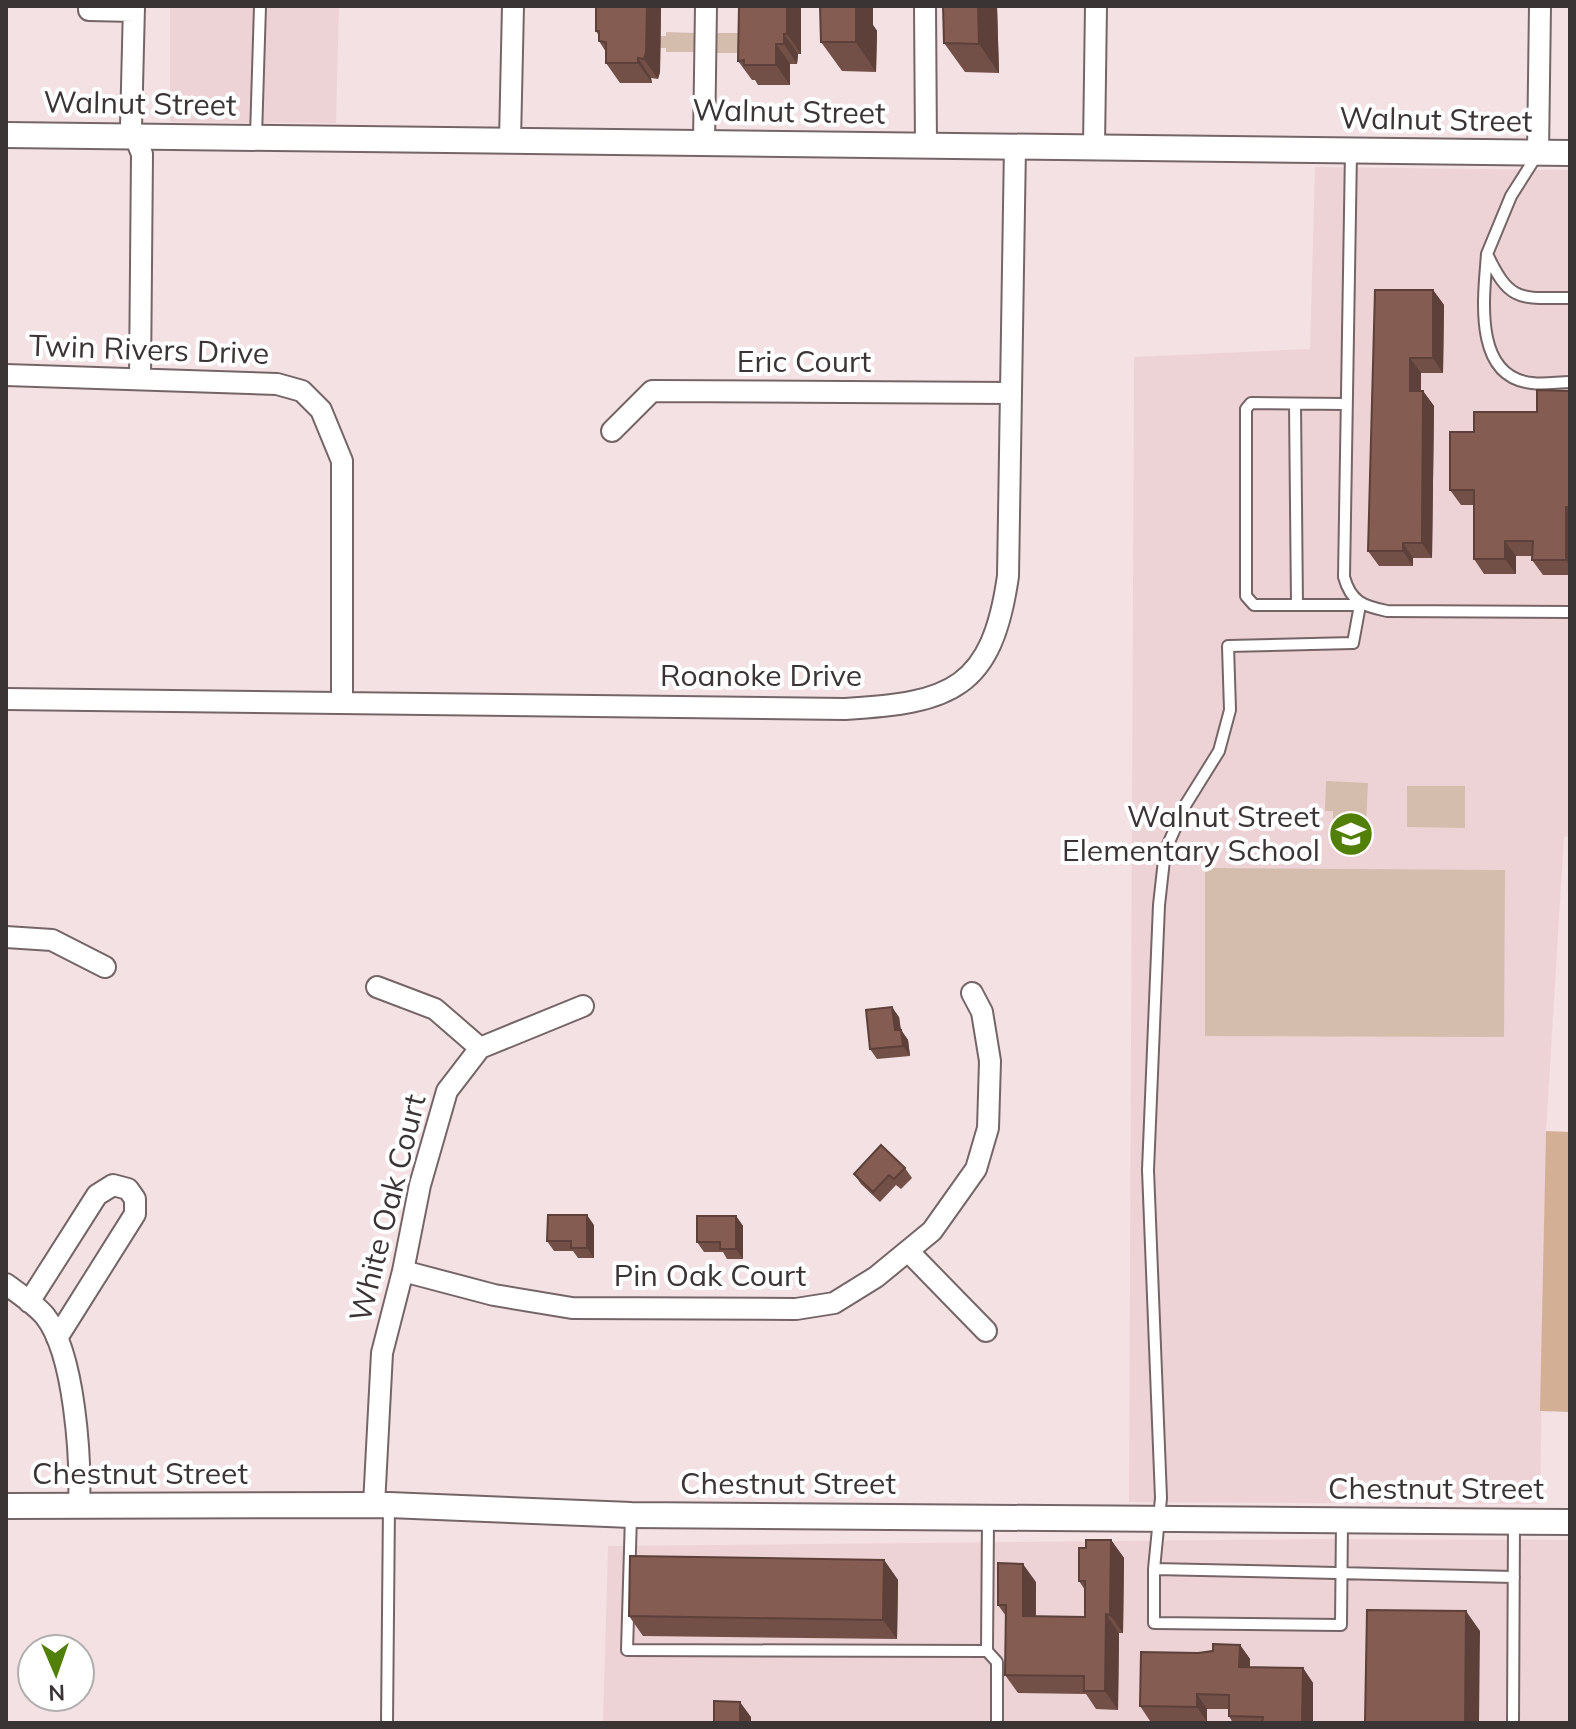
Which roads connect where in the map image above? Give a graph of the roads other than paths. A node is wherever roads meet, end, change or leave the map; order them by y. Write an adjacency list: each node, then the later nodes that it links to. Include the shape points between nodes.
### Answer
1 (89, 6): 8 (street)
2 (260, 6): 11 (lane)
3 (513, 6): 12 (street)
4 (706, 6): 13 (street)
5 (925, 6): 16 (street)
6 (1096, 6): 15 (street)
7 (1540, 6): 18 (street)
8 (134, 9): 10 (street)
9 (6, 135): 10 (street, Walnut Street)
10 (135, 136): 11 (street, Walnut Street); 23 (street, via 142,154)
11 (256, 137): 12 (street, Walnut Street)
12 (510, 140): 13 (street, Walnut Street)
13 (704, 142): 16 (street, Walnut Street)
14 (1015, 146): 15 (street, Walnut Street); 16 (street, Walnut Street); 25 (street, Roanoke Drive)
15 (1094, 146): 17 (street, Walnut Street)
16 (926, 147)
17 (1351, 151): 18 (street, Walnut Street); 27 (lane)
18 (1538, 153): 19 (street, Walnut Street); 20 (lane, via 1511,196)
19 (1570, 153)
20 (1487, 254): 21 (lane, via 1502,285 1525,298); 24 (lane, via 1482,317 1499,364 1530,383)
21 (1570, 298)
22 (6, 375): 23 (street, Twin Rivers Drive)
23 (140, 379): 33 (street, Twin Rivers Drive, via 277,384 302,391 321,410 342,461 345,496)
24 (1570, 382)
25 (1011, 393): 28 (street, Eric Court, via 652,391); 33 (street, Roanoke Drive, via 1008,576 1002,619 977,666 952,688 907,705 845,709)
26 (1295, 404): 27 (lane); 29 (lane); 29 (lane, via 1251,403 1246,409 1246,596 1254,605)
27 (1346, 404): 30 (lane, via 1344,577 1348,593)
28 (612, 431)
29 (1297, 605): 30 (lane)
30 (1360, 605): 31 (lane, via 1387,611); 51 (lane, via 1353,643 1228,646 1230,710 1219,751 1165,851 1148,1170)
31 (1570, 612)
32 (6, 699): 33 (street, Roanoke Drive)
33 (342, 702)
34 (6, 937): 35 (street, via 52,940)
35 (105, 967)
36 (377, 987): 39 (street, via 435,1009)
37 (972, 993): 40 (street, Pin Oak Court, via 982,1012 990,1061 988,1128 976,1169 932,1231)
38 (583, 1006): 39 (street)
39 (480, 1048): 41 (street, White Oak Court, via 447,1091)
40 (908, 1251): 41 (street, Pin Oak Court, via 834,1303 796,1309 572,1308); 44 (street)
41 (403, 1271): 46 (street, White Oak Court, via 382,1353)
42 (6, 1284): 43 (street)
43 (29, 1302): 45 (street); 45 (street, via 97,1195 113,1185 128,1189 135,1199 135,1214)
44 (986, 1331)
45 (57, 1338): 48 (street, via 69,1384)
46 (382, 1505): 48 (street, Chestnut Street); 49 (street, Chestnut Street); 59 (lane)
47 (6, 1506): 48 (street, Chestnut Street)
48 (79, 1506)
49 (631, 1515): 50 (street, Chestnut Street); 58 (lane, via 627,1650)
50 (988, 1517): 51 (street, Chestnut Street); 58 (lane)
51 (1158, 1519): 52 (street, Chestnut Street); 55 (lane)
52 (1342, 1521): 53 (street, Chestnut Street); 56 (lane)
53 (1514, 1521): 54 (street, Chestnut Street); 57 (lane)
54 (1570, 1522)
55 (1154, 1569): 56 (lane); 56 (lane, via 1154,1623 1341,1625)
56 (1341, 1573): 57 (lane)
57 (1514, 1577): 61 (lane)
58 (987, 1651): 60 (lane, via 997,1662)
59 (387, 1723)
60 (997, 1723)
61 (1513, 1723)

